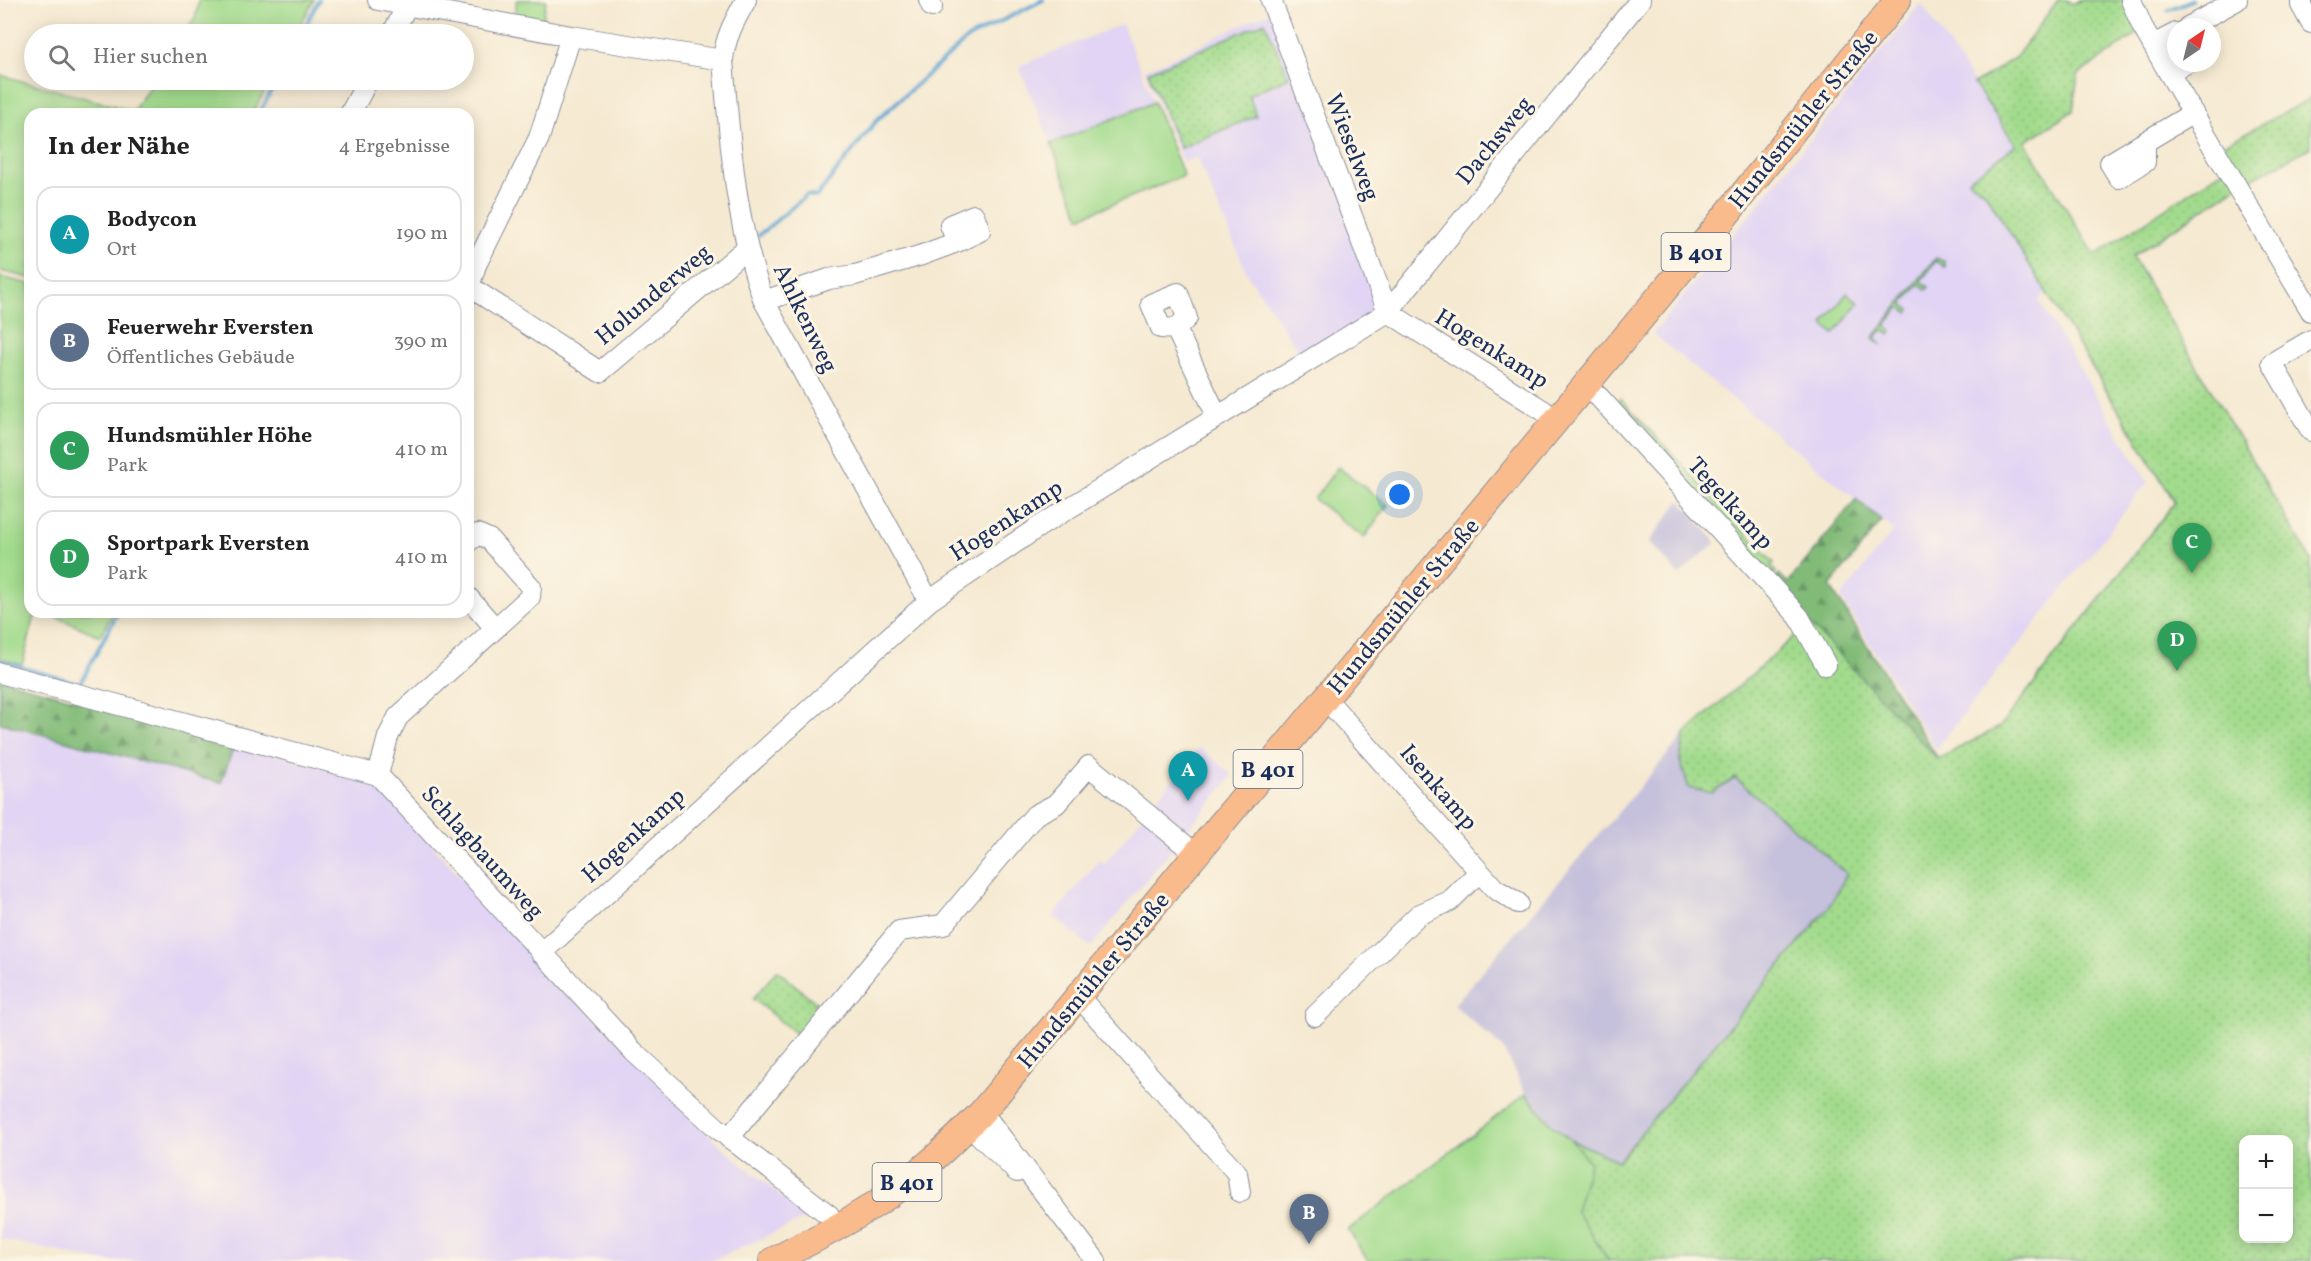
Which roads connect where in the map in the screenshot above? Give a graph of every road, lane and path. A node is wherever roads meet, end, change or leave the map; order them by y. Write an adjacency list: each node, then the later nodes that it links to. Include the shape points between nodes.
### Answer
1 (378, 0): 9 (street)
2 (746, 0): 16 (street, Ahlkenweg, via 724,45)
3 (1270, 0): 28 (street, Wieselweg)
4 (1898, 0): 31 (main road, Hundsmühler Straße / B 401)
5 (2131, 0): 15 (street)
6 (2237, 0): 10 (street)
7 (2301, 0): 11 (street)
8 (1633, 3): 28 (street, Dachsweg)
9 (407, 6): 12 (street); 13 (street)
10 (2204, 18)
11 (2311, 23)
12 (397, 24)
13 (571, 36): 16 (street); 24 (street, via 539,138)
14 (2167, 38): 15 (street)
15 (2154, 45): 17 (street)
16 (723, 60): 23 (street, Ahlkenweg, via 737,201)
17 (2169, 73): 20 (street)
18 (363, 90): 19 (street)
19 (353, 108)
20 (2193, 113): 21 (street); 27 (street)
21 (2145, 142)
22 (957, 242): 26 (street)
23 (747, 248): 25 (street, Holunderweg, via 600,372); 26 (street, Ahlkenweg)
24 (474, 272)
25 (474, 292)
26 (764, 302): 36 (street, Ahlkenweg)
27 (2311, 311)
28 (1388, 312): 32 (street, Hogenkamp); 33 (street, Hogenkamp)
29 (1176, 329): 32 (street)
30 (2311, 340): 34 (street, via 2272,363)
31 (1585, 386): 33 (main road, Hundsmühler Straße / B 401); 39 (street, Tegelkamp, via 1799,617)
32 (1218, 416): 36 (street, Hogenkamp, via 1040,526)
33 (1555, 421): 41 (main road, Hundsmühler Straße / B 401)
34 (2311, 431)
35 (474, 537): 38 (street, via 478,534 489,539 531,587 531,597)
36 (929, 601): 46 (street, Hogenkamp)
37 (474, 604): 38 (street)
38 (495, 628): 42 (street, via 398,717 388,736)
39 (1826, 665)
40 (0, 673): 42 (street)
41 (1326, 699): 43 (main road, Hundsmühler Straße / B 401); 44 (street, Isenkamp)
42 (378, 775): 46 (street, Schlagbaumweg)
43 (1197, 855): 47 (main road, Hundsmühler Straße / B 401); 50 (street, via 1089,766 1056,804 1035,815 943,925 899,931)
44 (1479, 872): 45 (street, Isenkamp, via 1495,890); 48 (street, via 1450,901 1418,915)
45 (1518, 903)
46 (541, 954): 50 (street, Schlagbaumweg, via 634,1052)
47 (1079, 997): 49 (main road, Hundsmühler Straße / B 401); 51 (street, via 1237,1173)
48 (1315, 1016)
49 (976, 1119): 52 (main road, B 401, via 921,1171); 54 (street, via 1058,1211)
50 (729, 1138): 52 (street, Schlagbaumweg, via 829,1215)
51 (1240, 1192)
52 (837, 1227): 53 (main road, B 401)
53 (772, 1261)
54 (1096, 1261)

